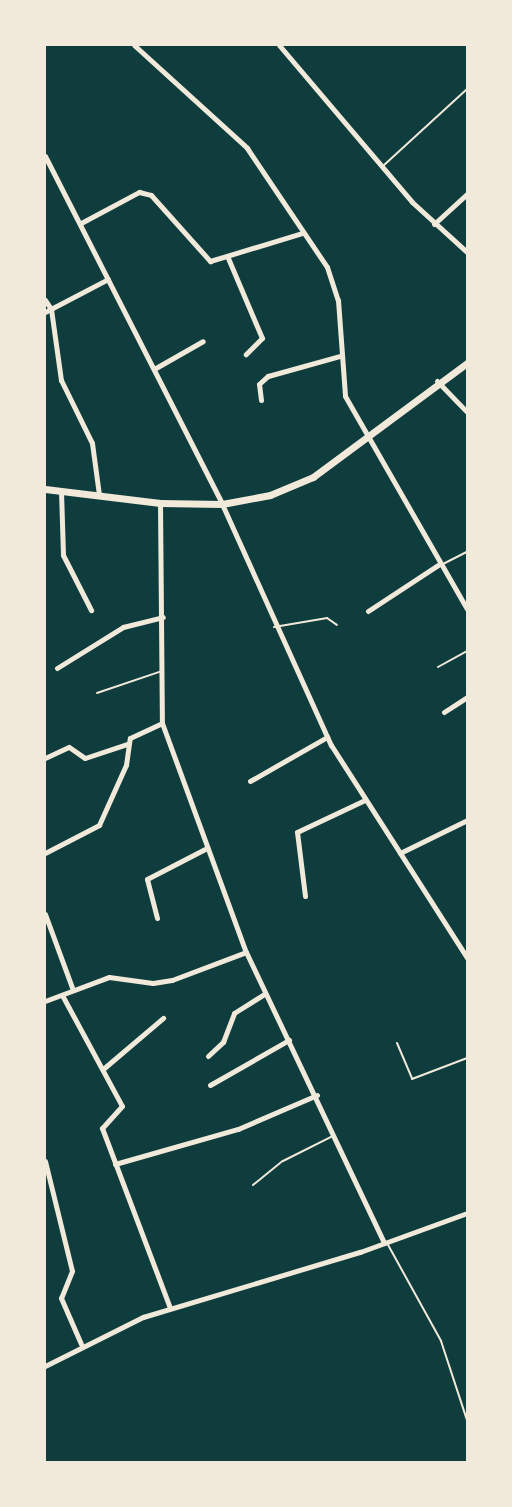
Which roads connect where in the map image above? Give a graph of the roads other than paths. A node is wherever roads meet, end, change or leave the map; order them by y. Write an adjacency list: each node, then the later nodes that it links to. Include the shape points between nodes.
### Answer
1 (134, 45): 9 (street, via 248,148)
2 (279, 45): 5 (street)
3 (467, 89): 5 (lane)
4 (45, 156): 7 (street)
5 (382, 168): 8 (street)
6 (467, 194): 8 (street)
7 (81, 223): 11 (street, via 133,194 146,192 205,259); 12 (street)
8 (434, 224): 10 (street)
9 (302, 233): 11 (street, via 264,241); 18 (street, via 333,280)
10 (467, 252)
11 (228, 258): 17 (street, via 262,338)
12 (108, 279): 14 (street); 20 (street)
13 (45, 300): 14 (street)
14 (51, 309): 15 (street); 27 (street, via 61,380 92,443)
15 (45, 312)
16 (203, 341): 20 (street)
17 (246, 354)
18 (340, 356): 22 (street, via 268,376 259,384); 24 (street, via 345,396)
19 (467, 363): 21 (main road)
20 (154, 369): 29 (street)
21 (437, 381): 23 (street); 24 (main road)
22 (261, 400)
23 (467, 412)
24 (366, 441): 29 (main road, via 313,477 270,495); 31 (street)
25 (45, 489): 26 (main road)
26 (61, 491): 27 (main road); 33 (street, via 63,555)
27 (99, 495): 28 (main road)
28 (160, 503): 29 (main road); 35 (street)
29 (222, 504): 37 (street)
30 (467, 552): 31 (lane)
31 (438, 566): 32 (street); 34 (street)
32 (467, 609)
33 (91, 610)
34 (368, 611)
35 (162, 617): 40 (street, via 123,627); 41 (street)
36 (337, 625): 37 (lane, via 327,618)
37 (274, 627): 46 (street)
38 (467, 651): 39 (lane)
39 (438, 667)
40 (57, 668)
41 (162, 670): 42 (lane); 45 (street)
42 (97, 693)
43 (467, 697): 44 (street)
44 (444, 712)
45 (162, 723): 47 (street, via 135,735); 52 (street)
46 (327, 737): 49 (street); 50 (street)
47 (128, 744): 48 (street, via 85,758 69,747); 53 (street, via 126,765 99,825)
48 (45, 758)
49 (250, 781)
50 (365, 800): 54 (street); 55 (street, via 297,831)
51 (467, 820): 54 (street)
52 (207, 848): 57 (street, via 147,879); 58 (street)
53 (45, 853)
54 (400, 853): 59 (street)
55 (305, 896)
56 (45, 914): 60 (street)
57 (157, 918)
58 (246, 952): 60 (street, via 172,980 146,983 109,977); 61 (street)
59 (467, 958)
60 (74, 990): 62 (street)
61 (265, 994): 65 (street); 67 (street, via 234,1013 223,1042)
62 (62, 995): 63 (street); 69 (street)
63 (45, 1001)
64 (163, 1017): 69 (street)
65 (289, 1040): 70 (street); 71 (street)
66 (397, 1043): 68 (lane, via 412,1079)
67 (208, 1056)
68 (467, 1058)
69 (103, 1069): 74 (street, via 123,1108 102,1128)
70 (210, 1085)
71 (317, 1095): 72 (street); 74 (street, via 238,1129)
72 (335, 1135): 75 (lane, via 283,1161); 77 (street)
73 (45, 1161): 79 (street, via 72,1271 61,1298)
74 (116, 1164): 78 (street)
75 (253, 1185)
76 (467, 1213): 77 (street)
77 (386, 1243): 78 (street); 81 (lane, via 441,1341)
78 (170, 1308): 79 (street)
79 (81, 1344): 80 (street)
80 (45, 1366)
81 (467, 1420)

